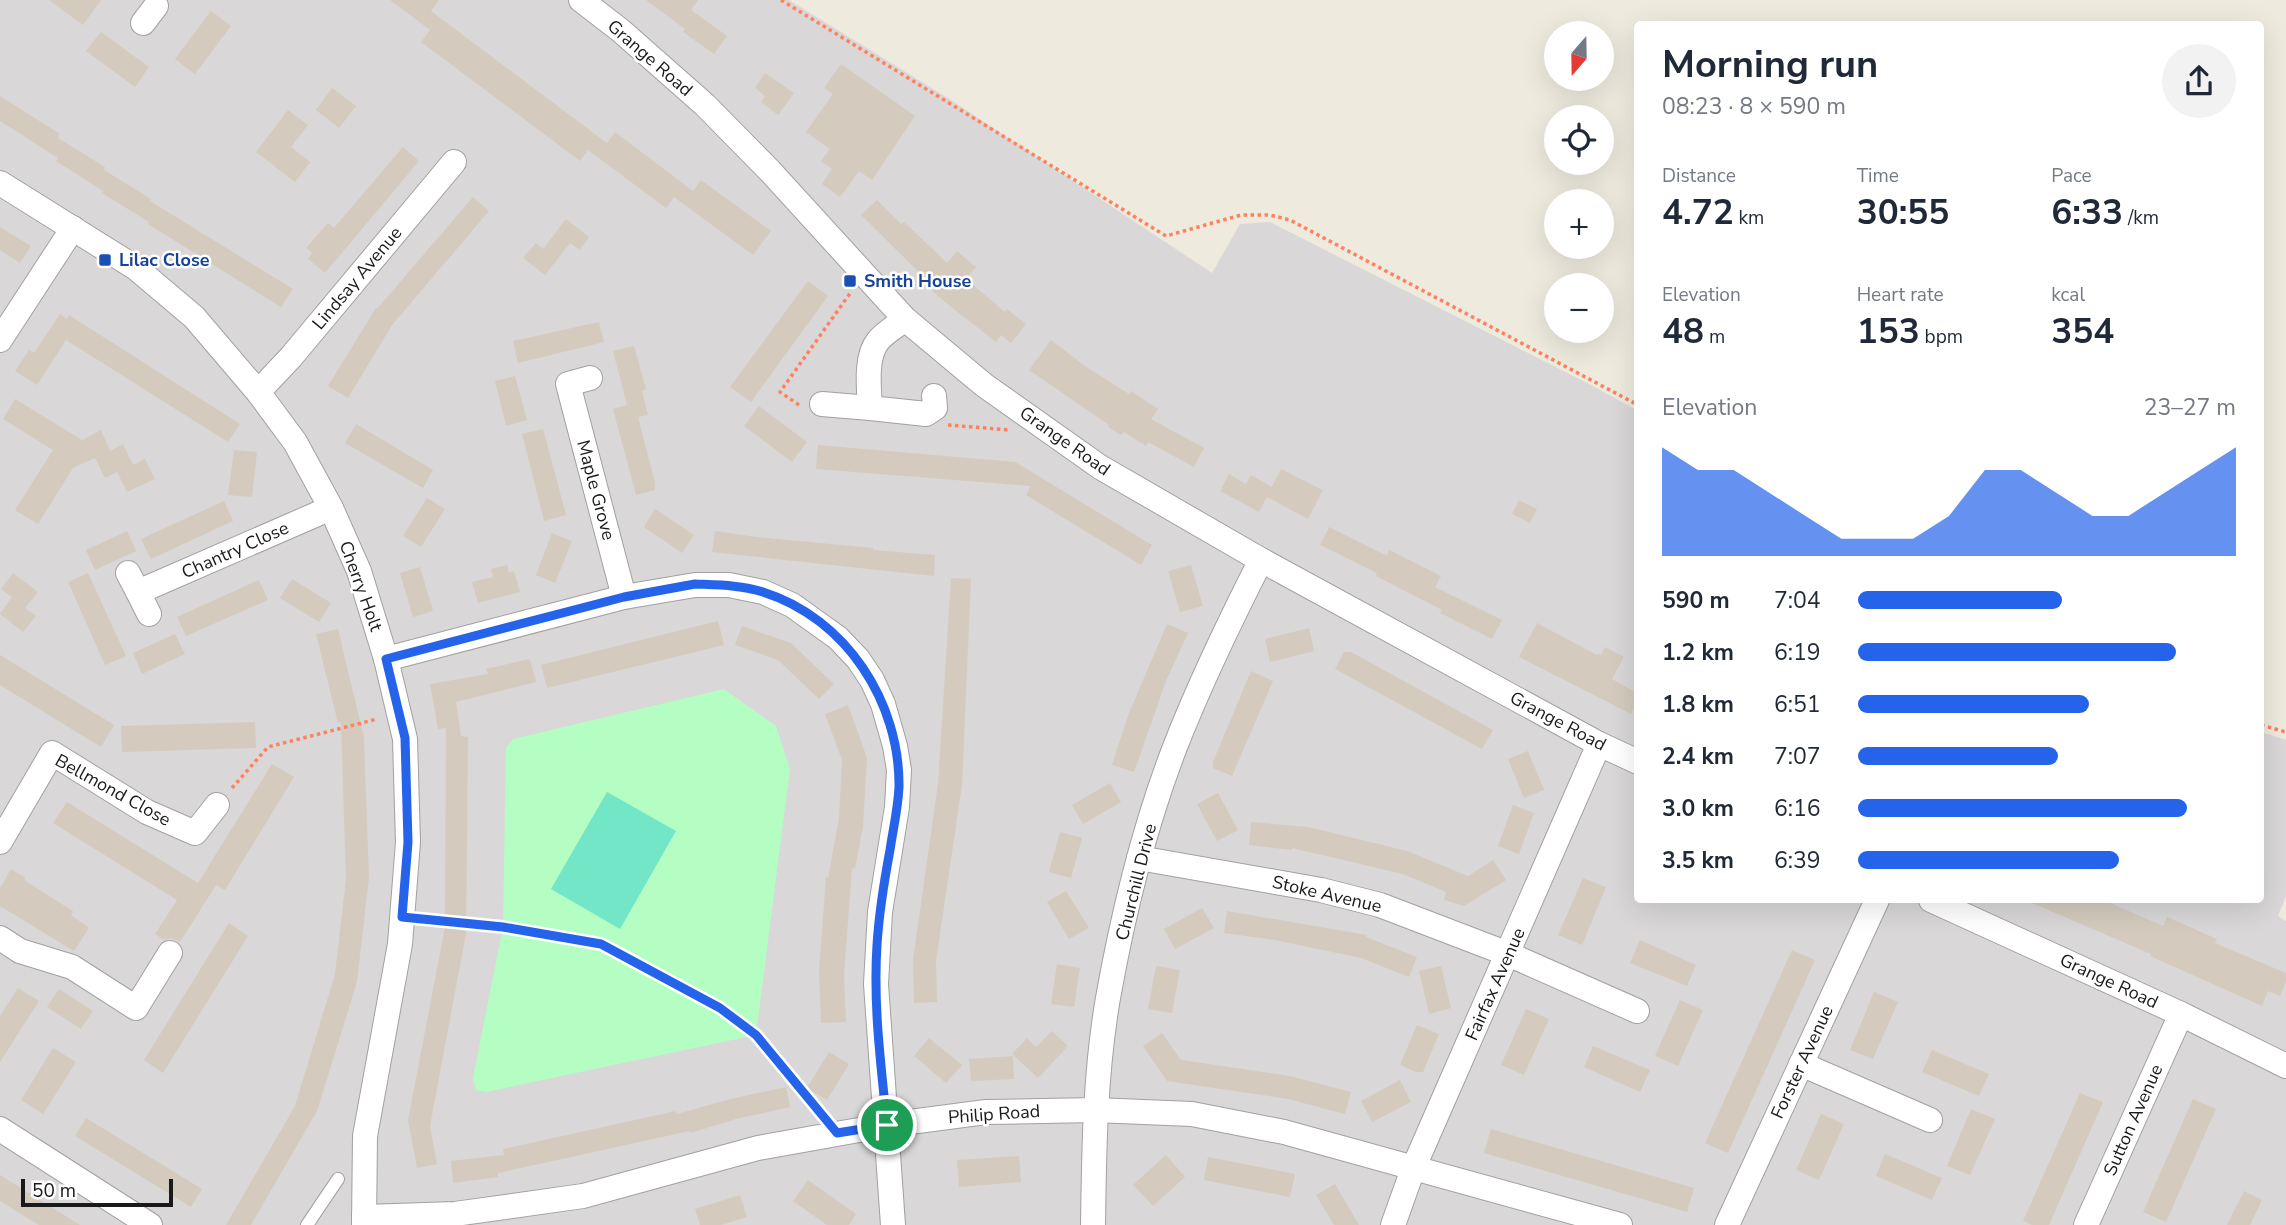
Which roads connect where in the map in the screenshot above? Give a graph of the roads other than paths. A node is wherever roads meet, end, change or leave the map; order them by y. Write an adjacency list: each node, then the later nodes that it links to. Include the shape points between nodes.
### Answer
1 (581, 0): 5 (street, Grange Road, via 705,105)
2 (454, 162): 8 (street, Lindsay Avenue)
3 (0, 183): 4 (street, Cherry Holt)
4 (73, 229): 6 (street); 8 (street, Cherry Holt, via 136,268 194,317)
5 (905, 319): 11 (street, via 875,346); 13 (street, Grange Road, via 984,385 1100,467)
6 (0, 340)
7 (569, 383): 15 (street, Maple Grove)
8 (258, 392): 12 (street, Cherry Holt, via 295,442)
9 (934, 396): 11 (street, via 934,408 926,414)
10 (822, 404): 11 (street)
11 (870, 408)
12 (331, 508): 14 (street, Chantry Close); 16 (street, Cherry Holt, via 359,572)
13 (1261, 560): 17 (street, Grange Road); 21 (street, Churchill Drive, via 1178,738)
14 (139, 593)
15 (624, 597): 16 (street); 33 (street, via 695,584 763,592 792,605 838,638 872,680 890,725 899,770 877,946)
16 (386, 659): 37 (street, Cherry Holt, via 405,738 408,842 400,944 365,1136)
17 (1599, 744): 18 (street, Grange Road); 26 (street, Fairfax Avenue)
18 (1634, 760)
19 (217, 805): 20 (street, Bellmond Close, via 195,833 147,812 52,753)
20 (0, 842)
21 (1139, 858): 26 (street, Stoke Avenue, via 1380,905); 31 (street, Churchill Drive, via 1108,999)
22 (1876, 903): 29 (street, Forster Avenue)
23 (1938, 903): 28 (street, Grange Road)
24 (0, 938): 25 (street, via 20,951 72,967 136,1008)
25 (170, 953)
26 (1508, 954): 27 (street, Stoke Avenue); 35 (street, Fairfax Avenue)
27 (1637, 1011)
28 (2181, 1014): 30 (street, Grange Road); 45 (street, Sutton Avenue)
29 (1801, 1064): 32 (street); 44 (street, Forster Avenue)
30 (2286, 1066)
31 (1095, 1110): 33 (street, Philip Road, via 986,1112); 35 (street, Philip Road, via 1192,1114 1284,1132); 41 (street, Churchill Drive)
32 (1919, 1122)
33 (887, 1125): 37 (street, Philip Road, via 758,1148 583,1196); 40 (street)
34 (0, 1129): 38 (street)
35 (1413, 1169): 42 (street, Fairfax Avenue); 43 (street, Philip Road)
36 (338, 1179): 39 (lane)
37 (364, 1221)
38 (150, 1225)
39 (307, 1225)
40 (893, 1225)
41 (1093, 1225)
42 (1393, 1225)
43 (1620, 1225)
44 (1727, 1225)
45 (2085, 1225)

